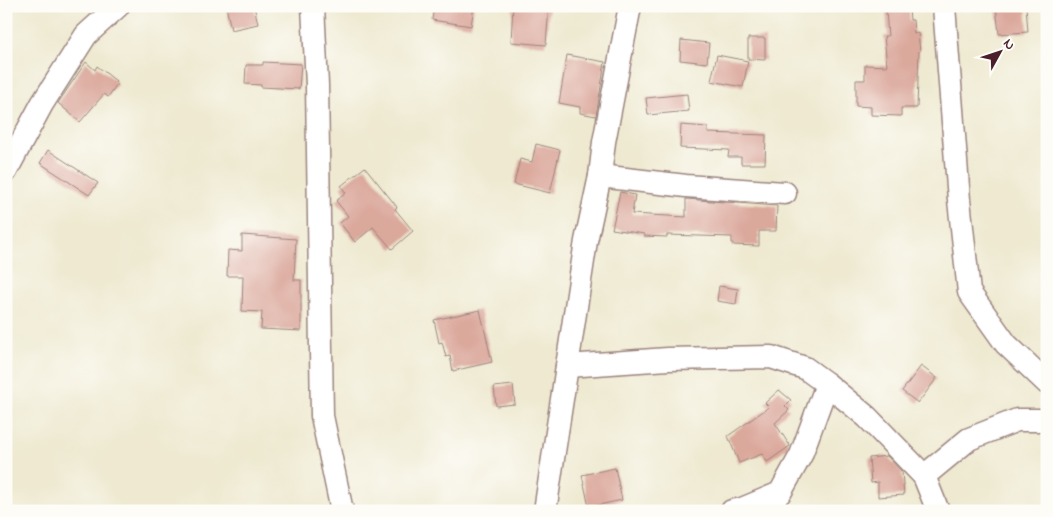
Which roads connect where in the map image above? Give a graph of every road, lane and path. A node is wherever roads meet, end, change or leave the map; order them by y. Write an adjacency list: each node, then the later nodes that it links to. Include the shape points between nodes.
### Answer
1 (118, 6): 5 (street, via 86,35 42,104)
2 (313, 6): 13 (street, via 322,416)
3 (630, 6): 6 (street)
4 (944, 6): 9 (street, via 969,292 1006,344)
5 (6, 171)
6 (600, 176): 7 (street, via 686,186); 8 (street, via 586,241)
7 (785, 192)
8 (567, 366): 10 (street, via 668,359 771,357 805,368); 14 (street)
9 (1047, 383)
10 (827, 384): 12 (street, via 867,417); 15 (street, via 800,454 780,493)
11 (1047, 420): 12 (street, via 1017,420 969,439)
12 (924, 476): 16 (street)
13 (342, 511)
14 (545, 511)
15 (732, 511)
16 (938, 511)

